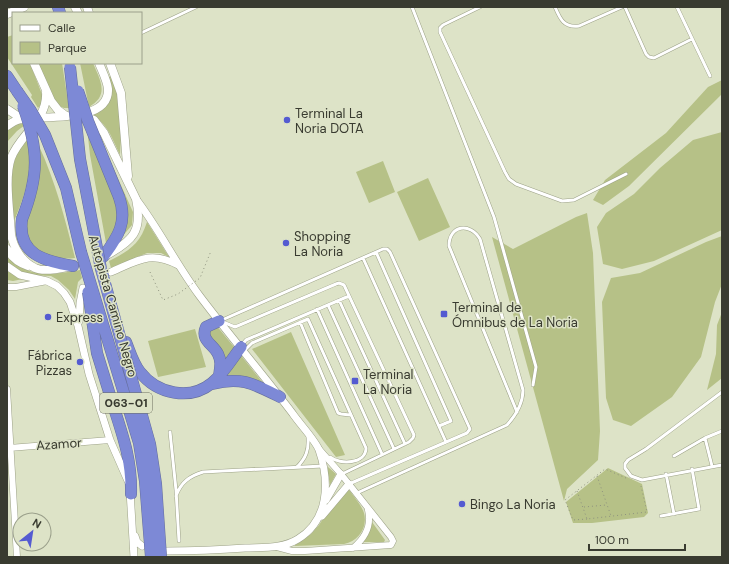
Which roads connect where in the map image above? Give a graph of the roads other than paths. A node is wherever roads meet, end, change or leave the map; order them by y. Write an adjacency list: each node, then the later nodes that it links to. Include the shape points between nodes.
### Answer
1 (24, 7): 8 (main road)
2 (196, 7): 9 (lane)
3 (412, 7): 53 (lane, via 496,226 536,367)
4 (480, 7): 26 (lane, via 443,25 440,32 509,179 529,189 567,201 574,200)
5 (555, 7): 6 (lane, via 561,20 575,27)
6 (623, 7): 10 (lane, via 646,54 650,57 654,58)
7 (677, 7): 10 (lane)
8 (12, 11)
9 (142, 33)
10 (692, 39): 16 (lane)
11 (34, 64): 18 (main road)
12 (99, 64): 20 (main road, via 108,87 107,95 95,110)
13 (110, 64): 27 (main road, via 121,93)
14 (70, 65): 32 (highway, bridge, via 88,122 121,204 121,229); 46 (highway, Autopista Camino Negro / 063-01, bridge, via 80,159 101,269)
15 (7, 76): 17 (highway, Autopista Camino Negro / 063-01)
16 (710, 76)
17 (17, 91): 30 (highway, Autopista Camino Negro / 063-01, bridge, via 41,129 54,156 66,188); 34 (highway, bridge, via 33,141 36,164 32,190 22,219 23,238 34,254 53,262)
18 (46, 92): 21 (main road, via 54,106); 22 (main road, via 46,103)
19 (7, 109): 23 (main road)
20 (79, 115): 21 (main road); 27 (main road, via 94,120 101,129)
21 (66, 116): 22 (main road)
22 (39, 118): 23 (main road); 37 (main road, via 13,154 8,179 12,241 19,254)
23 (22, 119): 24 (street); 25 (main road)
24 (7, 120)
25 (7, 126)
26 (626, 174)
27 (128, 183): 28 (main road)
28 (136, 199): 32 (main road, via 139,217 135,232 118,250); 35 (street)
29 (7, 249): 37 (main road, via 17,260)
30 (81, 252): 81 (highway, bridge, via 97,353 128,454 132,479); 97 (highway, Autopista Camino Negro / 063-01, bridge, via 139,443)
31 (376, 252): 33 (lane); 59 (lane, via 451,421); 65 (lane, via 383,249 390,252 470,429 467,433)
32 (103, 257)
33 (362, 258): 47 (lane); 59 (lane)
34 (75, 265): 37 (main road, via 52,269)
35 (178, 265): 38 (street, via 159,257 147,257); 47 (street)
36 (7, 266): 39 (street, via 20,275)
37 (35, 268)
38 (111, 272)
39 (47, 281): 40 (street); 49 (street, via 64,293 70,302)
40 (7, 287)
41 (83, 288): 49 (street)
42 (350, 296): 43 (lane); 47 (lane, via 344,285 339,283 235,327); 66 (lane, via 414,435)
43 (339, 300): 44 (lane); 66 (lane)
44 (328, 305): 45 (lane); 69 (lane)
45 (317, 309): 50 (lane, via 246,340); 70 (lane)
46 (114, 312): 52 (highway, bridge, via 137,367 148,381 162,390 179,393 192,393); 94 (highway, Autopista Camino Negro / 063-01, bridge, via 150,444)
47 (219, 321): 50 (street); 51 (highway, via 206,327 204,335 220,359)
48 (300, 322): 50 (lane); 58 (lane, via 338,412); 58 (lane, via 308,319)
49 (78, 326): 64 (street)
50 (243, 349): 51 (highway); 56 (street)
51 (219, 376): 52 (highway)
52 (211, 384): 56 (highway, via 242,381)
53 (533, 385)
54 (7, 389): 67 (street)
55 (722, 392): 78 (lane, via 625,464 627,472 642,480)
56 (280, 397): 62 (street)
57 (517, 412): 57 (lane, via 523,390 480,239 471,229 461,228 450,236 449,246); 80 (lane, via 506,425)
58 (350, 414): 68 (lane, via 366,448 365,454 358,460 346,462 332,459)
59 (439, 426): 65 (lane)
60 (722, 431): 63 (lane)
61 (170, 432): 82 (lane)
62 (308, 434): 68 (street); 75 (lane, via 308,452)
63 (705, 438): 71 (lane); 73 (lane)
64 (110, 440): 67 (street, Azamor); 81 (street)
65 (446, 442): 79 (lane)
66 (405, 444): 69 (lane)
67 (9, 447): 95 (street)
68 (319, 449): 72 (street); 77 (street)
69 (394, 449): 70 (lane)
70 (382, 454): 77 (lane)
71 (674, 456)
72 (323, 466): 75 (lane); 83 (street, via 326,487)
73 (712, 466): 74 (lane); 76 (lane)
74 (722, 466)
75 (296, 467): 82 (lane, via 203,472 187,479 178,489)
76 (692, 470): 78 (lane); 85 (lane, via 700,508)
77 (341, 474): 79 (street); 83 (street)
78 (666, 474): 85 (lane)
79 (349, 484): 80 (street); 87 (street)
80 (356, 493): 84 (street)
81 (131, 494): 88 (street)
82 (176, 496): 89 (lane)
83 (324, 504): 87 (street)
84 (368, 508): 92 (street, via 370,515 367,530); 92 (street, via 393,541 391,545)
85 (674, 514): 86 (lane)
86 (662, 516)
87 (318, 520): 91 (street, via 297,540)
88 (133, 528): 90 (street, via 137,542); 96 (street)
89 (179, 541)
90 (142, 546)
91 (276, 546): 92 (street, via 292,551); 93 (street)
92 (353, 548)
93 (203, 551): 94 (street); 98 (street)
94 (163, 554)
95 (17, 557)
96 (134, 557)
97 (151, 557)
98 (187, 557)

